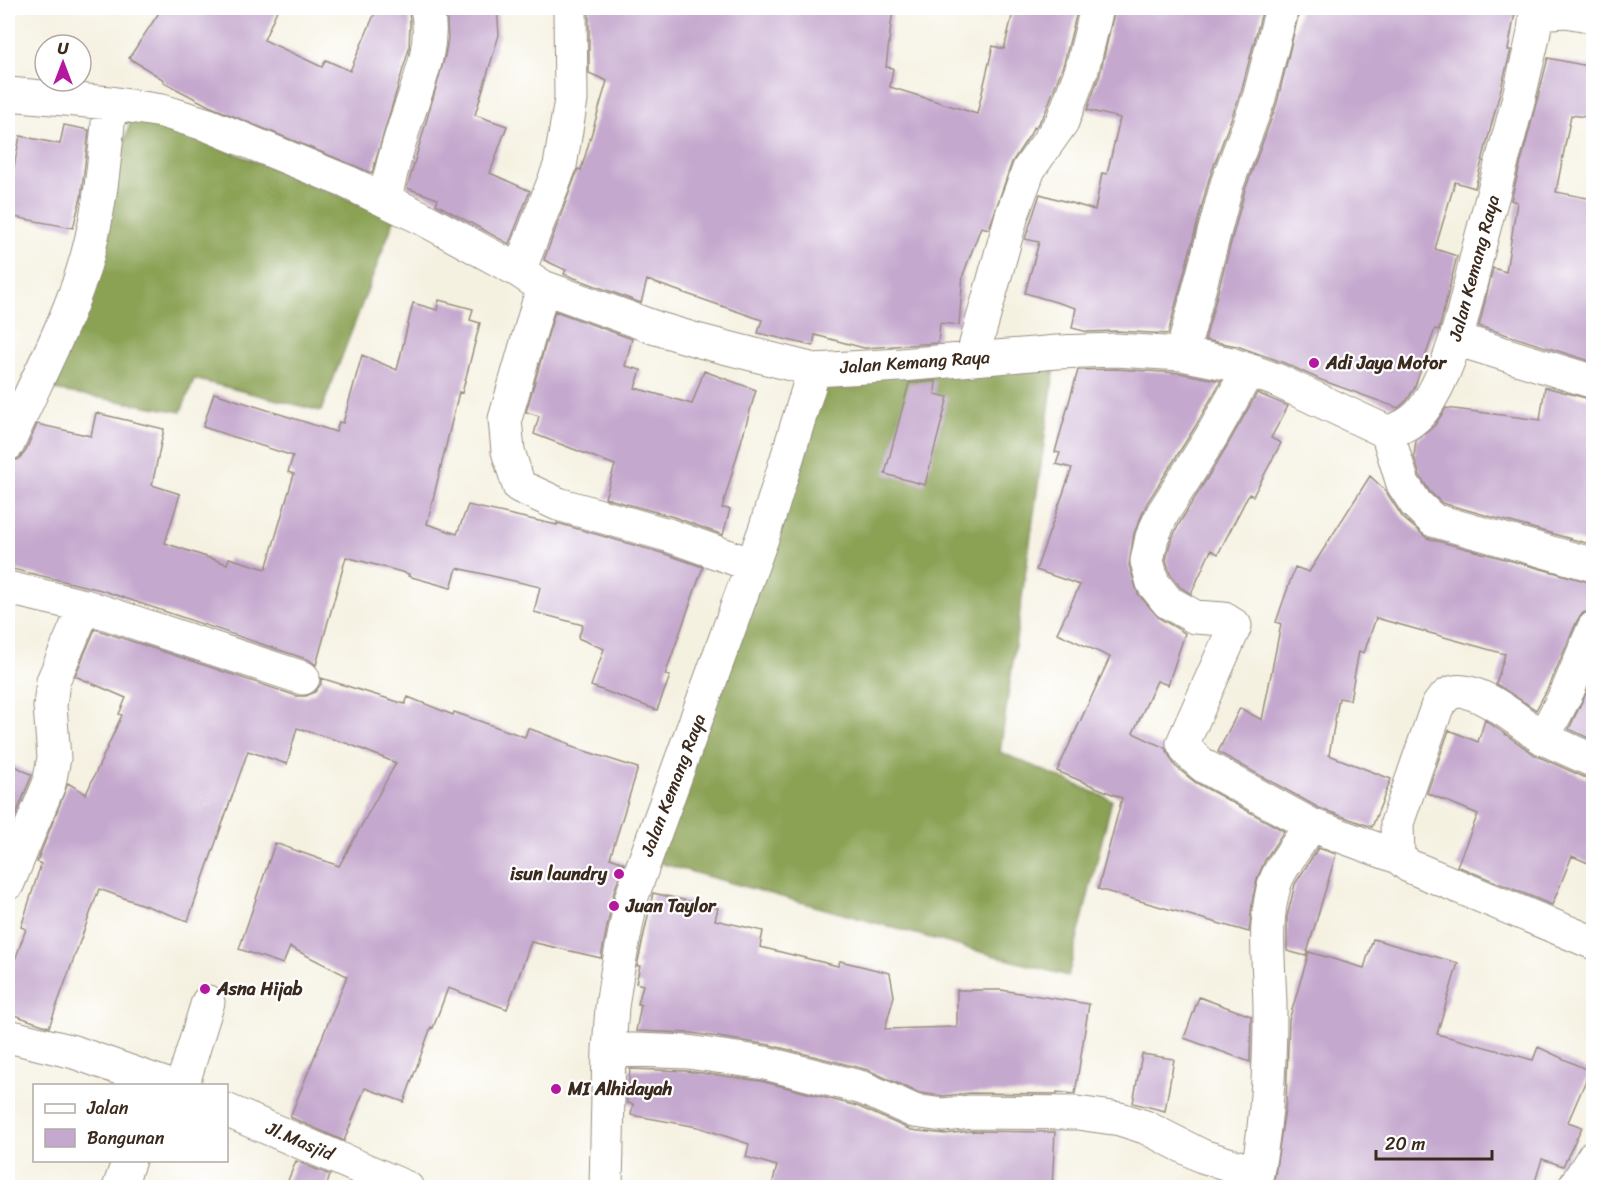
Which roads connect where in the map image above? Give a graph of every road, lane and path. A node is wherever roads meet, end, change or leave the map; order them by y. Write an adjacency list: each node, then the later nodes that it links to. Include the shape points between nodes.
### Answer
1 (427, 8): 9 (street, via 428,50)
2 (570, 8): 10 (street, via 568,126)
3 (1097, 8): 13 (street, via 1082,69 1062,122 1029,169 1012,215)
4 (1282, 8): 12 (street, via 1259,98 1227,184)
5 (1536, 10): 6 (street); 11 (street, Jalan Kemang Raya, via 1515,119)
6 (1593, 16)
7 (8, 94): 8 (street)
8 (110, 103): 9 (street, via 162,111 208,125); 18 (street, via 103,182 86,260)
9 (385, 200): 10 (street)
10 (531, 279): 14 (street, via 656,328); 19 (street, via 505,419 508,451 519,486 558,504 668,535)
11 (1456, 339): 16 (street); 17 (street, Jalan Kemang Raya, via 1428,403 1410,422)
12 (1182, 354): 13 (street, Jalan Kemang Raya, via 1116,350); 15 (street, Jalan Kemang Raya, via 1231,364)
13 (972, 358): 14 (street, Jalan Kemang Raya)
14 (814, 370): 19 (street, Jalan Kemang Raya)
15 (1248, 372): 17 (street, Jalan Kemang Raya, via 1276,380); 27 (street, via 1163,513 1147,561 1153,583 1168,602 1195,617 1224,619 1235,626 1183,743 1188,752 1204,766)
16 (1593, 382)
17 (1387, 432): 20 (street, via 1403,484 1433,520)
18 (8, 444)
19 (752, 565): 33 (street, Jalan Kemang Raya, via 632,896 617,973)
20 (1593, 565)
21 (8, 588): 22 (street)
22 (85, 606): 24 (street); 29 (street, via 53,681 50,706 54,758 50,784)
23 (1592, 637): 25 (street)
24 (303, 678)
25 (1543, 738): 26 (street); 28 (street, via 1474,694 1451,692 1437,707 1397,823)
26 (1593, 761)
27 (1311, 825): 28 (street); 38 (street, via 1276,880 1270,902 1270,1044 1263,1142)
28 (1398, 857): 30 (street, via 1408,866)
29 (8, 883)
30 (1593, 943)
31 (208, 1002): 34 (street)
32 (8, 1036): 34 (street, via 74,1052)
33 (609, 1048): 38 (street, via 688,1052 765,1063 863,1088 914,1111 943,1115 1077,1113 1120,1119 1145,1127); 41 (street, Jalan Kemang Raya)
34 (166, 1084)
35 (228, 1111): 40 (street, Jl.Masjid)
36 (1593, 1156): 42 (street)
37 (129, 1162): 39 (street)
38 (1255, 1180)
39 (119, 1188)
40 (407, 1188)
41 (606, 1188)
42 (1574, 1188)

